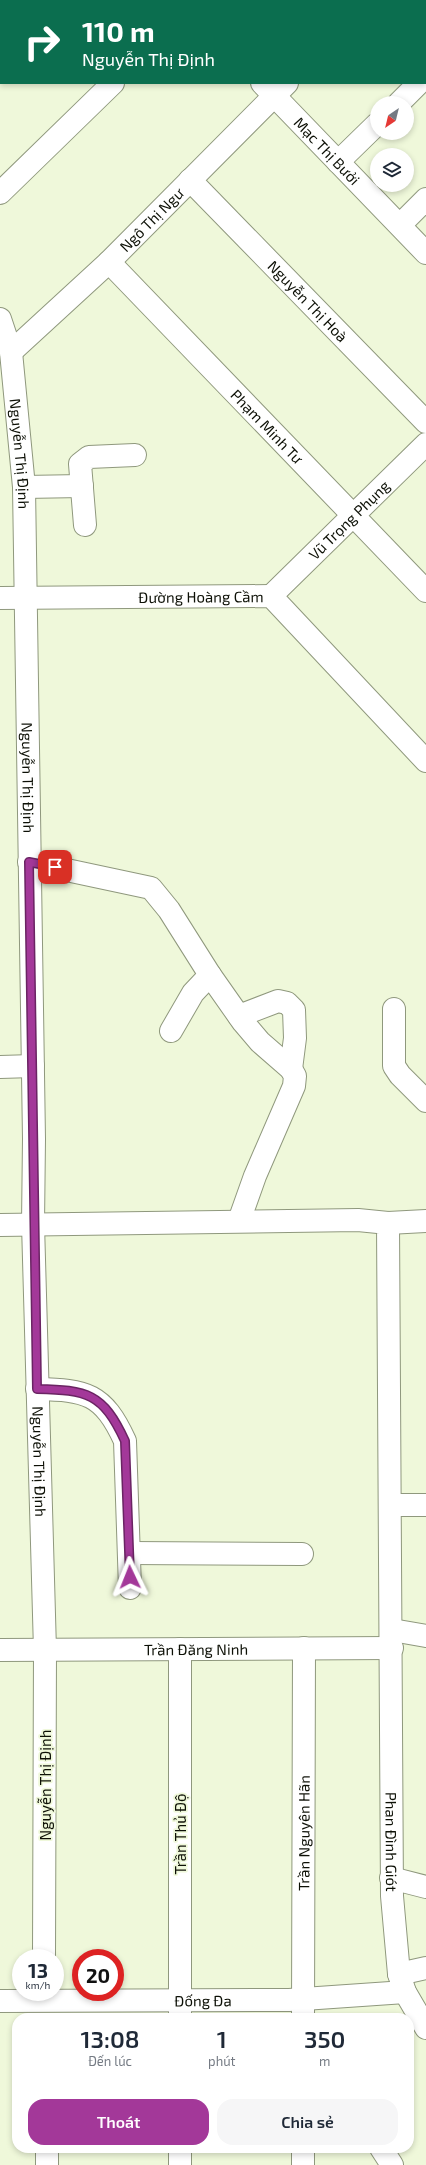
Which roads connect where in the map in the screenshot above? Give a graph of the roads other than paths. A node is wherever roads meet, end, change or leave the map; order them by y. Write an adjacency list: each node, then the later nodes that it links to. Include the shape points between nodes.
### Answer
1 (112, 84): 8 (street)
2 (418, 84): 4 (street)
3 (275, 87): 6 (street, Mạc Thị Bưởi); 7 (street, Ngô Thị Ngư)
4 (406, 96)
5 (370, 131): 6 (street)
6 (338, 162): 10 (street, Mạc Thị Bưởi)
7 (190, 180): 12 (street, Ngô Thị Ngư); 15 (street, Nguyễn Thị Hoà)
8 (0, 193)
9 (426, 199): 10 (street)
10 (400, 225): 11 (street, Mạc Thị Bưởi)
11 (426, 253)
12 (109, 262): 14 (street, Ngô Thị Ngư); 20 (street, Phạm Minh Tư)
13 (0, 319): 14 (street, Nguyễn Thị Định)
14 (11, 352): 19 (street, Nguyễn Thị Định)
15 (426, 422)
16 (426, 444): 20 (street, Vũ Trọng Phụng)
17 (135, 455): 18 (street, via 89,457 82,460)
18 (82, 486): 19 (street); 21 (street)
19 (24, 487): 24 (street, Nguyễn Thị Định)
20 (352, 515): 22 (street, Phạm Minh Tư); 23 (street, Vũ Trọng Phụng)
21 (85, 525)
22 (426, 592)
23 (271, 596): 24 (street, Đường Hoàng Cầm); 26 (street, Đường Hoàng Cầm)
24 (25, 597): 25 (street, Đường Hoàng Cầm); 27 (street, Nguyễn Thị Định)
25 (0, 598)
26 (426, 761)
27 (29, 862): 28 (street, via 151,888 170,910); 32 (street, Nguyễn Thị Định)
28 (210, 975): 30 (street); 31 (street, via 185,1004)
29 (394, 1009): 35 (street, via 394,1066)
30 (239, 1016): 34 (street, via 260,1042); 34 (street, via 278,1001 287,1003 294,1010 295,1038)
31 (171, 1031)
32 (33, 1066): 33 (street); 39 (street, Nguyễn Thị Định)
33 (0, 1067)
34 (291, 1069): 36 (street, via 295,1076 294,1086 255,1176)
35 (426, 1101)
36 (239, 1221): 38 (street, via 358,1220); 39 (street)
37 (426, 1221): 38 (street)
38 (388, 1223): 42 (street, Phan Đình Giót)
39 (34, 1224): 40 (street); 41 (street, Nguyễn Thị Định)
40 (0, 1225)
41 (37, 1389): 44 (street, via 86,1393 103,1406 117,1424 125,1441); 52 (street, Nguyễn Thị Định)
42 (390, 1505): 43 (street); 48 (street, Phan Đình Giót)
43 (426, 1505)
44 (129, 1553): 45 (street); 46 (street)
45 (302, 1554)
46 (130, 1588)
47 (426, 1636): 48 (street, Trần Đăng Ninh)
48 (392, 1639): 49 (street, Trần Đăng Ninh); 53 (street, Phan Đình Giót)
49 (304, 1648): 50 (street, Trần Đăng Ninh); 60 (street, Trần Nguyên Hãn)
50 (180, 1649): 52 (street, Trần Đăng Ninh); 61 (street, Trần Thủ Độ)
51 (0, 1650): 52 (street, Trần Đăng Ninh)
52 (45, 1650): 55 (street, Nguyễn Thị Định)
53 (391, 1878): 54 (street); 57 (street, Phan Đình Giót, via 394,1930)
54 (426, 1887)
55 (44, 1949)
56 (426, 1968): 57 (street, Đống Đa)
57 (402, 1983): 60 (street, Đống Đa); 62 (street, Phan Đình Giót)
58 (0, 2001): 59 (street, Đống Đa)
59 (45, 2003): 61 (street, Đống Đa)
60 (303, 2008): 61 (street, Đống Đa, via 289,2000)
61 (180, 2009)
62 (426, 2028)
63 (47, 2153): 67 (street)
64 (180, 2153): 68 (street)
65 (303, 2153): 69 (street)
66 (384, 2153): 70 (street)
67 (47, 2165)
68 (180, 2165)
69 (303, 2165)
70 (392, 2165)

